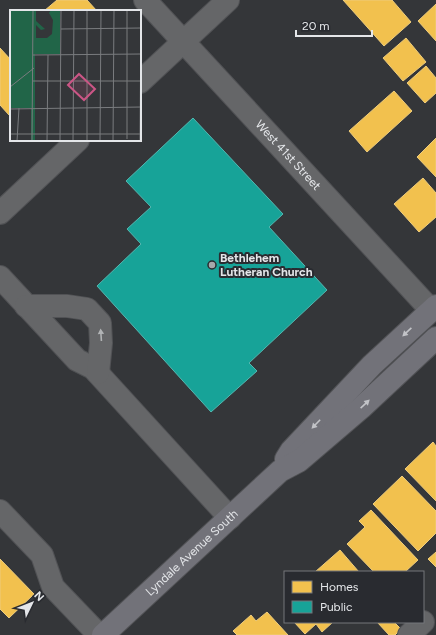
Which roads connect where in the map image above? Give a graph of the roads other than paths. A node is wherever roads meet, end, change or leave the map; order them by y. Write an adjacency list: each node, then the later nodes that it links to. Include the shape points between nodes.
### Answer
1 (145, 0): 3 (street, West 41st Street)
2 (228, 0): 3 (street)
3 (183, 42): 4 (street); 9 (street, West 41st Street)
4 (141, 81)
5 (77, 141): 6 (street)
6 (0, 213)
7 (0, 277): 8 (street)
8 (26, 306): 11 (street, via 76,360); 11 (street, one-way to 8, via 100,323 87,309 67,306)
9 (434, 308): 12 (main road, Lyndale Avenue South, one-way to 12, via 372,365 291,451)
10 (436, 338): 12 (main road, Lyndale Avenue South, one-way to 10, via 304,457)
11 (98, 373): 14 (street)
12 (280, 471): 14 (main road, Lyndale Avenue South)
13 (0, 511): 18 (street, via 42,555 53,587)
14 (230, 518): 19 (main road, Lyndale Avenue South)
15 (436, 610): 16 (street)
16 (424, 621)
17 (422, 623): 20 (street)
18 (99, 635)
19 (103, 635)
20 (409, 635)

